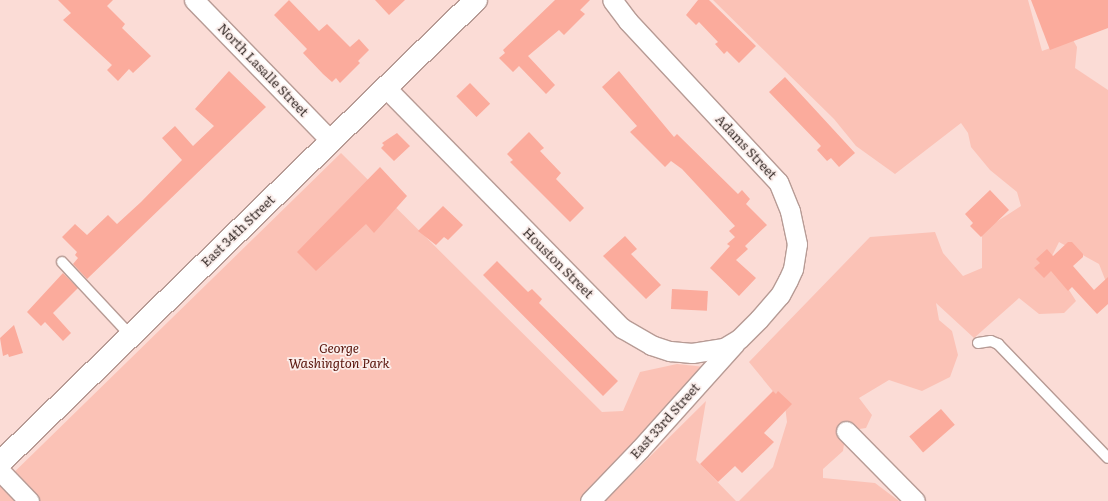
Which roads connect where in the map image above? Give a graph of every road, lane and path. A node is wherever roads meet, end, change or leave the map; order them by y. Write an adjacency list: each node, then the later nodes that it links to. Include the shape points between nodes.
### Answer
1 (194, 0): 5 (street, North Lasalle Street)
2 (476, 0): 4 (main road, East 34th Street)
3 (612, 0): 7 (street, Adams Street, via 628,21 778,182 790,211 797,244 793,269 780,295)
4 (386, 88): 5 (main road, East 34th Street); 9 (street, Houston Street, via 629,333 651,345 692,353 724,348)
5 (331, 141): 8 (main road, East 34th Street)
6 (62, 262): 8 (lane)
7 (759, 319): 9 (street, Houston Street)
8 (131, 336): 13 (main road, East 34th Street)
9 (739, 338): 16 (street, East 33rd Street)
10 (978, 343): 12 (lane, via 991,341 998,344)
11 (846, 431): 17 (street)
12 (1108, 458)
13 (0, 463)
14 (0, 471): 15 (street)
15 (29, 501)
16 (590, 501)
17 (915, 501)

